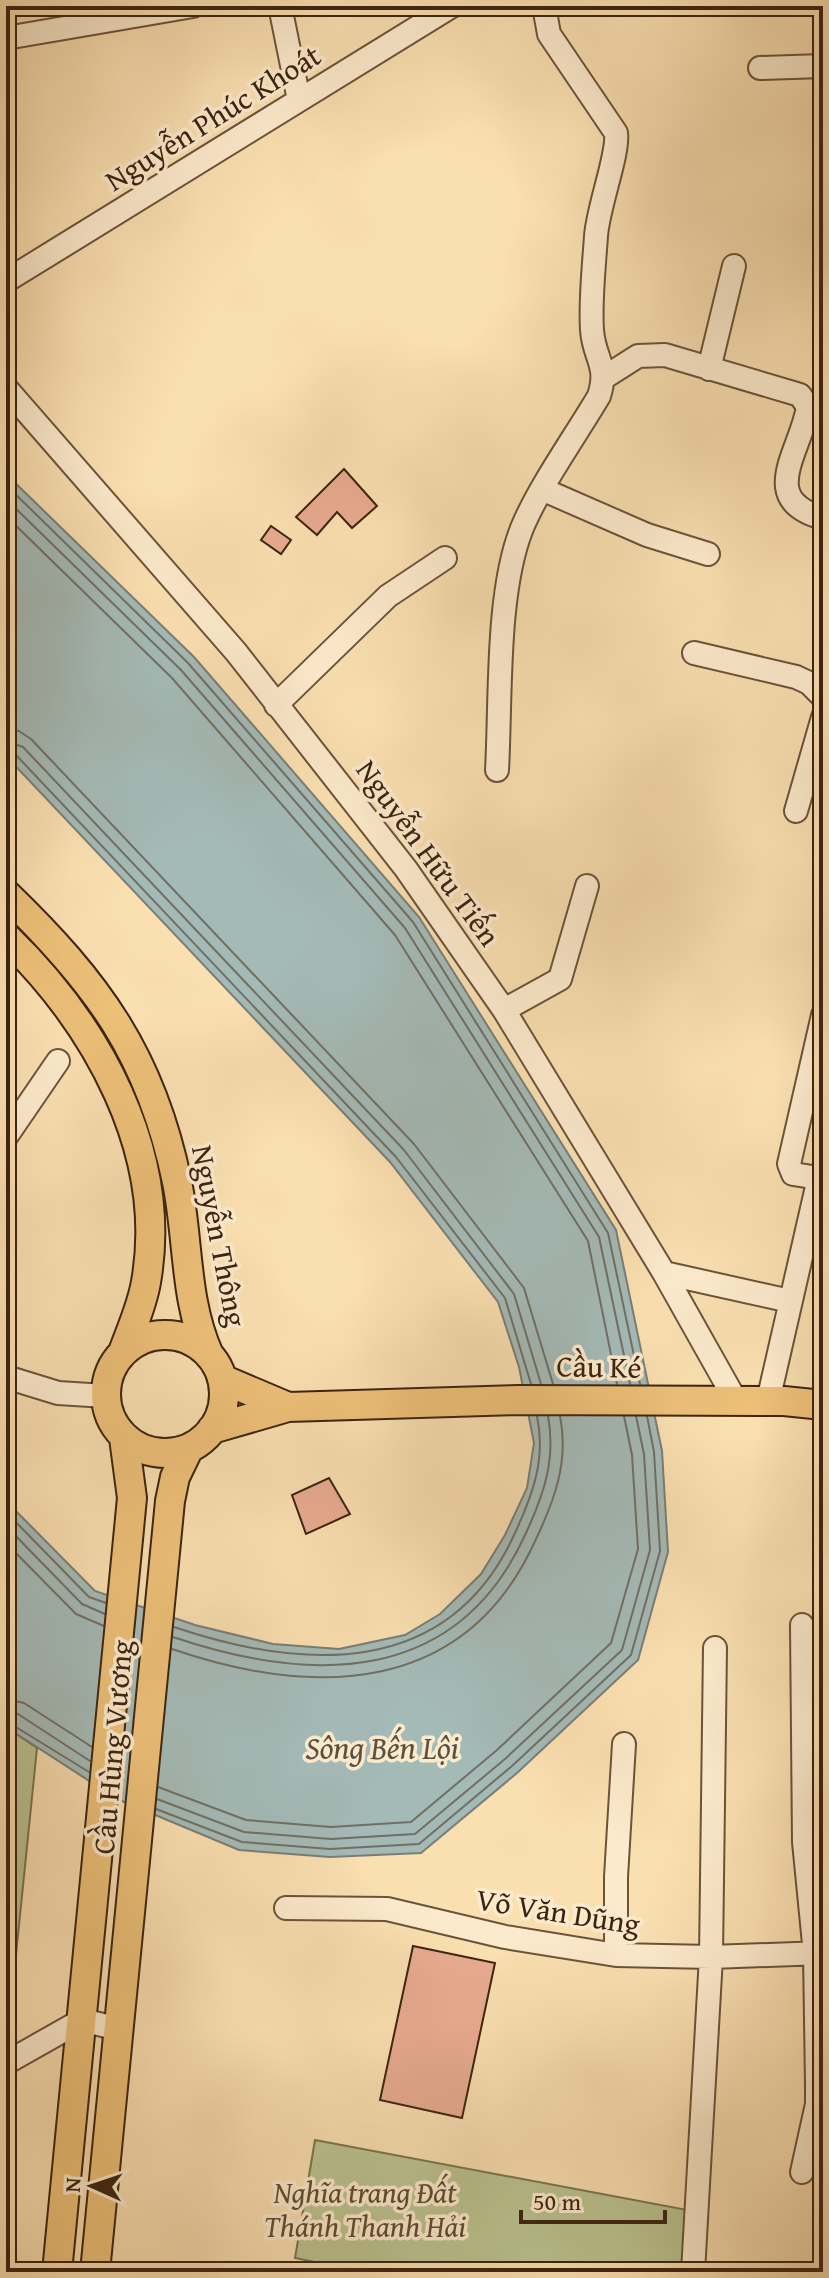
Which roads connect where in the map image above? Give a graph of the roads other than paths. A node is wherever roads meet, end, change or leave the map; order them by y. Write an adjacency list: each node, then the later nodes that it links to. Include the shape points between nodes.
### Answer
1 (193, 6): 5 (street)
2 (280, 6): 9 (street)
3 (544, 6): 13 (street, via 549,34 618,143 597,233 592,334)
4 (449, 7): 9 (street, Nguyễn Phúc Khoát)
5 (120, 12): 6 (street)
6 (6, 38)
7 (823, 66): 8 (street)
8 (760, 68)
9 (299, 100): 11 (street, Nguyễn Phúc Khoát)
10 (734, 266): 12 (street)
11 (6, 281)
12 (709, 369): 13 (street, via 649,354 626,361); 16 (street, via 800,395 808,407 805,431 787,469 785,491 793,503)
13 (605, 377): 15 (street)
14 (6, 388): 21 (street, Nguyễn Hữu Tiến)
15 (544, 490): 17 (street, via 647,535); 23 (street, via 518,538 507,596)
16 (823, 518)
17 (708, 554)
18 (445, 558): 21 (street, via 388,596)
19 (694, 653): 20 (street, via 796,677)
20 (823, 697)
21 (276, 705): 28 (street, Nguyễn Hữu Tiến, via 406,869)
22 (823, 717): 24 (street)
23 (497, 770)
24 (796, 811)
25 (587, 886): 28 (street, via 560,979)
26 (6, 894): 36 (main road, Nguyễn Thông, via 91,983 123,1032 142,1075 167,1141 197,1328)
27 (6, 937): 35 (main road, Nguyễn Thông, via 67,1002 95,1047 141,1160 150,1245 146,1284)
28 (504, 1010): 33 (street, Nguyễn Hữu Tiến)
29 (823, 1015): 32 (street, via 789,1164 793,1174)
30 (58, 1061): 31 (street)
31 (6, 1137)
32 (821, 1178): 34 (street)
33 (664, 1273): 34 (street); 39 (street, Nguyễn Hữu Tiến)
34 (790, 1301): 40 (street)
35 (123, 1352): 36 (main road, via 166,1335 196,1344); 38 (main road, via 113,1365)
36 (215, 1367): 42 (main road); 43 (main road, via 223,1403)
37 (6, 1377): 38 (street, via 58,1393)
38 (106, 1396): 44 (main road, via 108,1412)
39 (736, 1401): 40 (main road, Cầu Ké); 42 (main road, Cầu Ké)
40 (768, 1401): 41 (main road, Cầu Ké)
41 (823, 1405)
42 (288, 1407): 43 (main road)
43 (212, 1429): 45 (main road)
44 (124, 1438): 45 (main road, via 155,1453); 53 (main road, Cầu Hùng Vương, via 132,1498)
45 (189, 1448): 54 (main road, Cầu Hùng Vương, via 175,1477 166,1551)
46 (802, 1625): 50 (street, via 804,1842)
47 (715, 1648): 52 (street)
48 (624, 1744): 51 (street)
49 (286, 1908): 51 (street, Võ Văn Dũng, via 387,1909 505,1937)
50 (819, 1954): 52 (street, Võ Văn Dũng); 56 (street, via 817,2104)
51 (616, 1955): 52 (street, Võ Văn Dũng)
52 (711, 1957): 59 (street)
53 (82, 2020): 54 (street); 55 (street); 57 (main road, Cầu Hùng Vương)
54 (119, 2029): 58 (main road, Cầu Hùng Vương)
55 (6, 2063)
56 (802, 2172)
57 (57, 2272)
58 (95, 2272)
59 (693, 2272)

